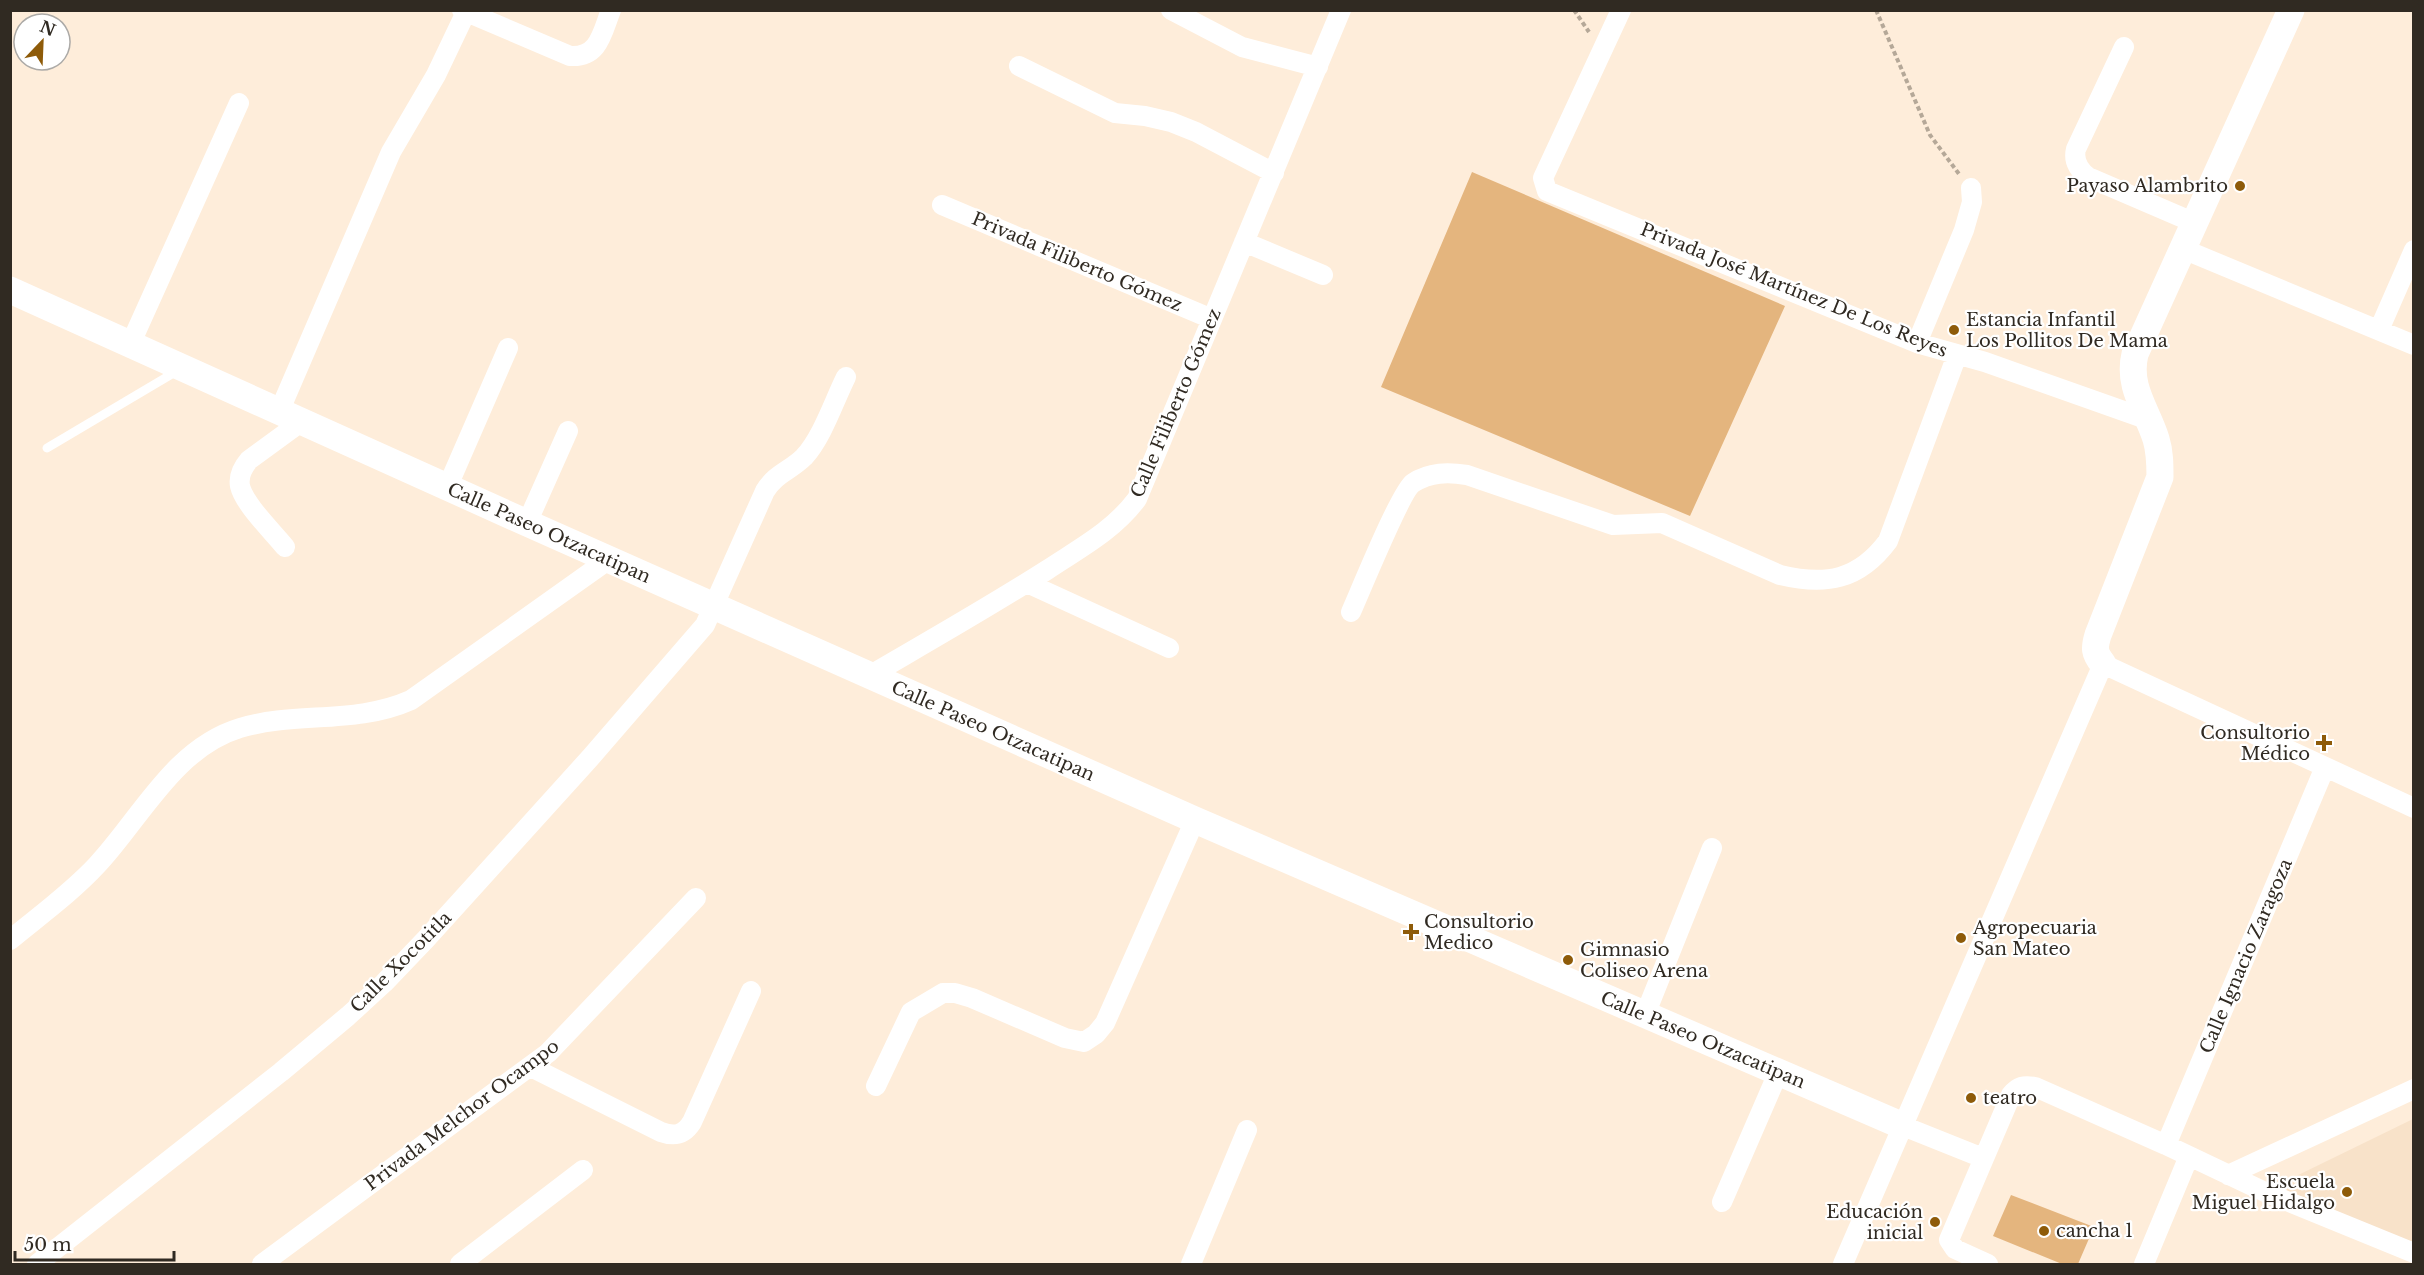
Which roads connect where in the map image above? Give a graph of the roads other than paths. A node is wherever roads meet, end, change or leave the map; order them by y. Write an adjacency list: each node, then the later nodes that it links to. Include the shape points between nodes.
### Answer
1 (611, 10): 6 (street, via 596,47 581,57 570,56)
2 (1171, 10): 9 (street, via 1242,47)
3 (1341, 10): 9 (street, Calle Filiberto Gómez)
4 (1621, 10): 22 (street, Privada José Martínez De Los Reyes, via 1544,178 1545,187 1552,194)
5 (2291, 10): 14 (main road)
6 (464, 11): 29 (street, via 436,75 391,152)
7 (2124, 46): 14 (street, via 2076,148 2077,165 2088,177)
8 (1019, 66): 11 (street, via 1115,113 1171,122 1196,132)
9 (1318, 67): 11 (street, Calle Filiberto Gómez)
10 (239, 103): 23 (street)
11 (1274, 173): 15 (street, Calle Filiberto Gómez)
12 (1971, 188): 22 (street, via 1967,223)
13 (942, 206): 20 (street, Privada Filiberto Gómez)
14 (2195, 223): 16 (main road)
15 (1244, 242): 18 (street); 20 (street, Calle Filiberto Gómez)
16 (2183, 249): 21 (street); 30 (main road, via 2132,366 2132,380)
17 (2414, 250): 21 (street)
18 (1323, 275)
19 (10, 290): 23 (main road, Calle Paseo Otzacatipan)
20 (1212, 319): 37 (street, Calle Filiberto Gómez, via 1137,499 1108,531)
21 (2379, 330): 24 (street)
22 (1917, 343): 26 (street, Privada José Martínez De Los Reyes)
23 (130, 345): 27 (main road, Calle Paseo Otzacatipan)
24 (2414, 345)
25 (508, 348): 33 (street)
26 (1957, 355): 30 (street, Privada José Martínez De Los Reyes); 39 (street, via 1888,541 1878,555 1842,578 1820,582 1780,575 1662,523 1613,525 1448,472 1411,484)
27 (181, 368): 29 (main road, Calle Paseo Otzacatipan); 32 (lane)
28 (846, 377): 38 (street, Calle Xocotitla, via 812,447 793,467 772,480 765,491)
29 (290, 417): 33 (main road, Calle Paseo Otzacatipan); 35 (street, via 242,468 240,477 244,496)
30 (2148, 420): 41 (main road, via 2157,440 2160,477 2098,634 2096,655)
31 (568, 431): 34 (street)
32 (47, 448)
33 (447, 488): 34 (main road, Calle Paseo Otzacatipan)
34 (527, 524): 36 (main road, Calle Paseo Otzacatipan)
35 (285, 547)
36 (608, 560): 38 (main road, Calle Paseo Otzacatipan); 48 (street, via 411,700 389,710 366,714 239,728 208,743 159,788 96,865)
37 (1027, 583): 40 (street); 42 (street, Calle Filiberto Gómez)
38 (714, 606): 42 (main road, Calle Paseo Otzacatipan); 64 (street, Calle Xocotitla, via 705,625 598,749 384,983 281,1072)
39 (1351, 612)
40 (1169, 648)
41 (2103, 664): 43 (street); 55 (street)
42 (869, 676): 45 (main road, Calle Paseo Otzacatipan)
43 (2325, 767): 44 (street); 57 (street, Calle Ignacio Zaragoza)
44 (2414, 808)
45 (1195, 820): 50 (main road, Calle Paseo Otzacatipan); 53 (street, via 1105,1023 1096,1034 1084,1042 1065,1038 972,998 943,993 911,1012)
46 (1712, 848): 50 (street)
47 (696, 898): 51 (street, Privada Melchor Ocampo, via 566,1036)
48 (10, 940)
49 (752, 991): 51 (street, via 692,1122 681,1134 661,1132)
50 (1645, 1015): 52 (main road, Calle Paseo Otzacatipan)
51 (531, 1067): 65 (street, Privada Melchor Ocampo)
52 (1778, 1073): 55 (main road, Calle Paseo Otzacatipan); 62 (street)
53 (876, 1086)
54 (2414, 1089): 61 (street)
55 (1903, 1126): 59 (street, Calle Paseo Otzacatipan); 68 (street)
56 (1247, 1130): 67 (street)
57 (2166, 1145): 58 (street); 59 (street, via 2025,1086 2011,1095)
58 (2189, 1156): 61 (street); 70 (street)
59 (1983, 1158): 69 (street, via 1949,1240 1955,1249)
60 (583, 1170): 66 (street)
61 (2228, 1175): 63 (street)
62 (1722, 1202)
63 (2414, 1253)
64 (37, 1264)
65 (262, 1264)
66 (460, 1264)
67 (1191, 1264)
68 (1843, 1264)
69 (1988, 1264)
70 (2144, 1264)

